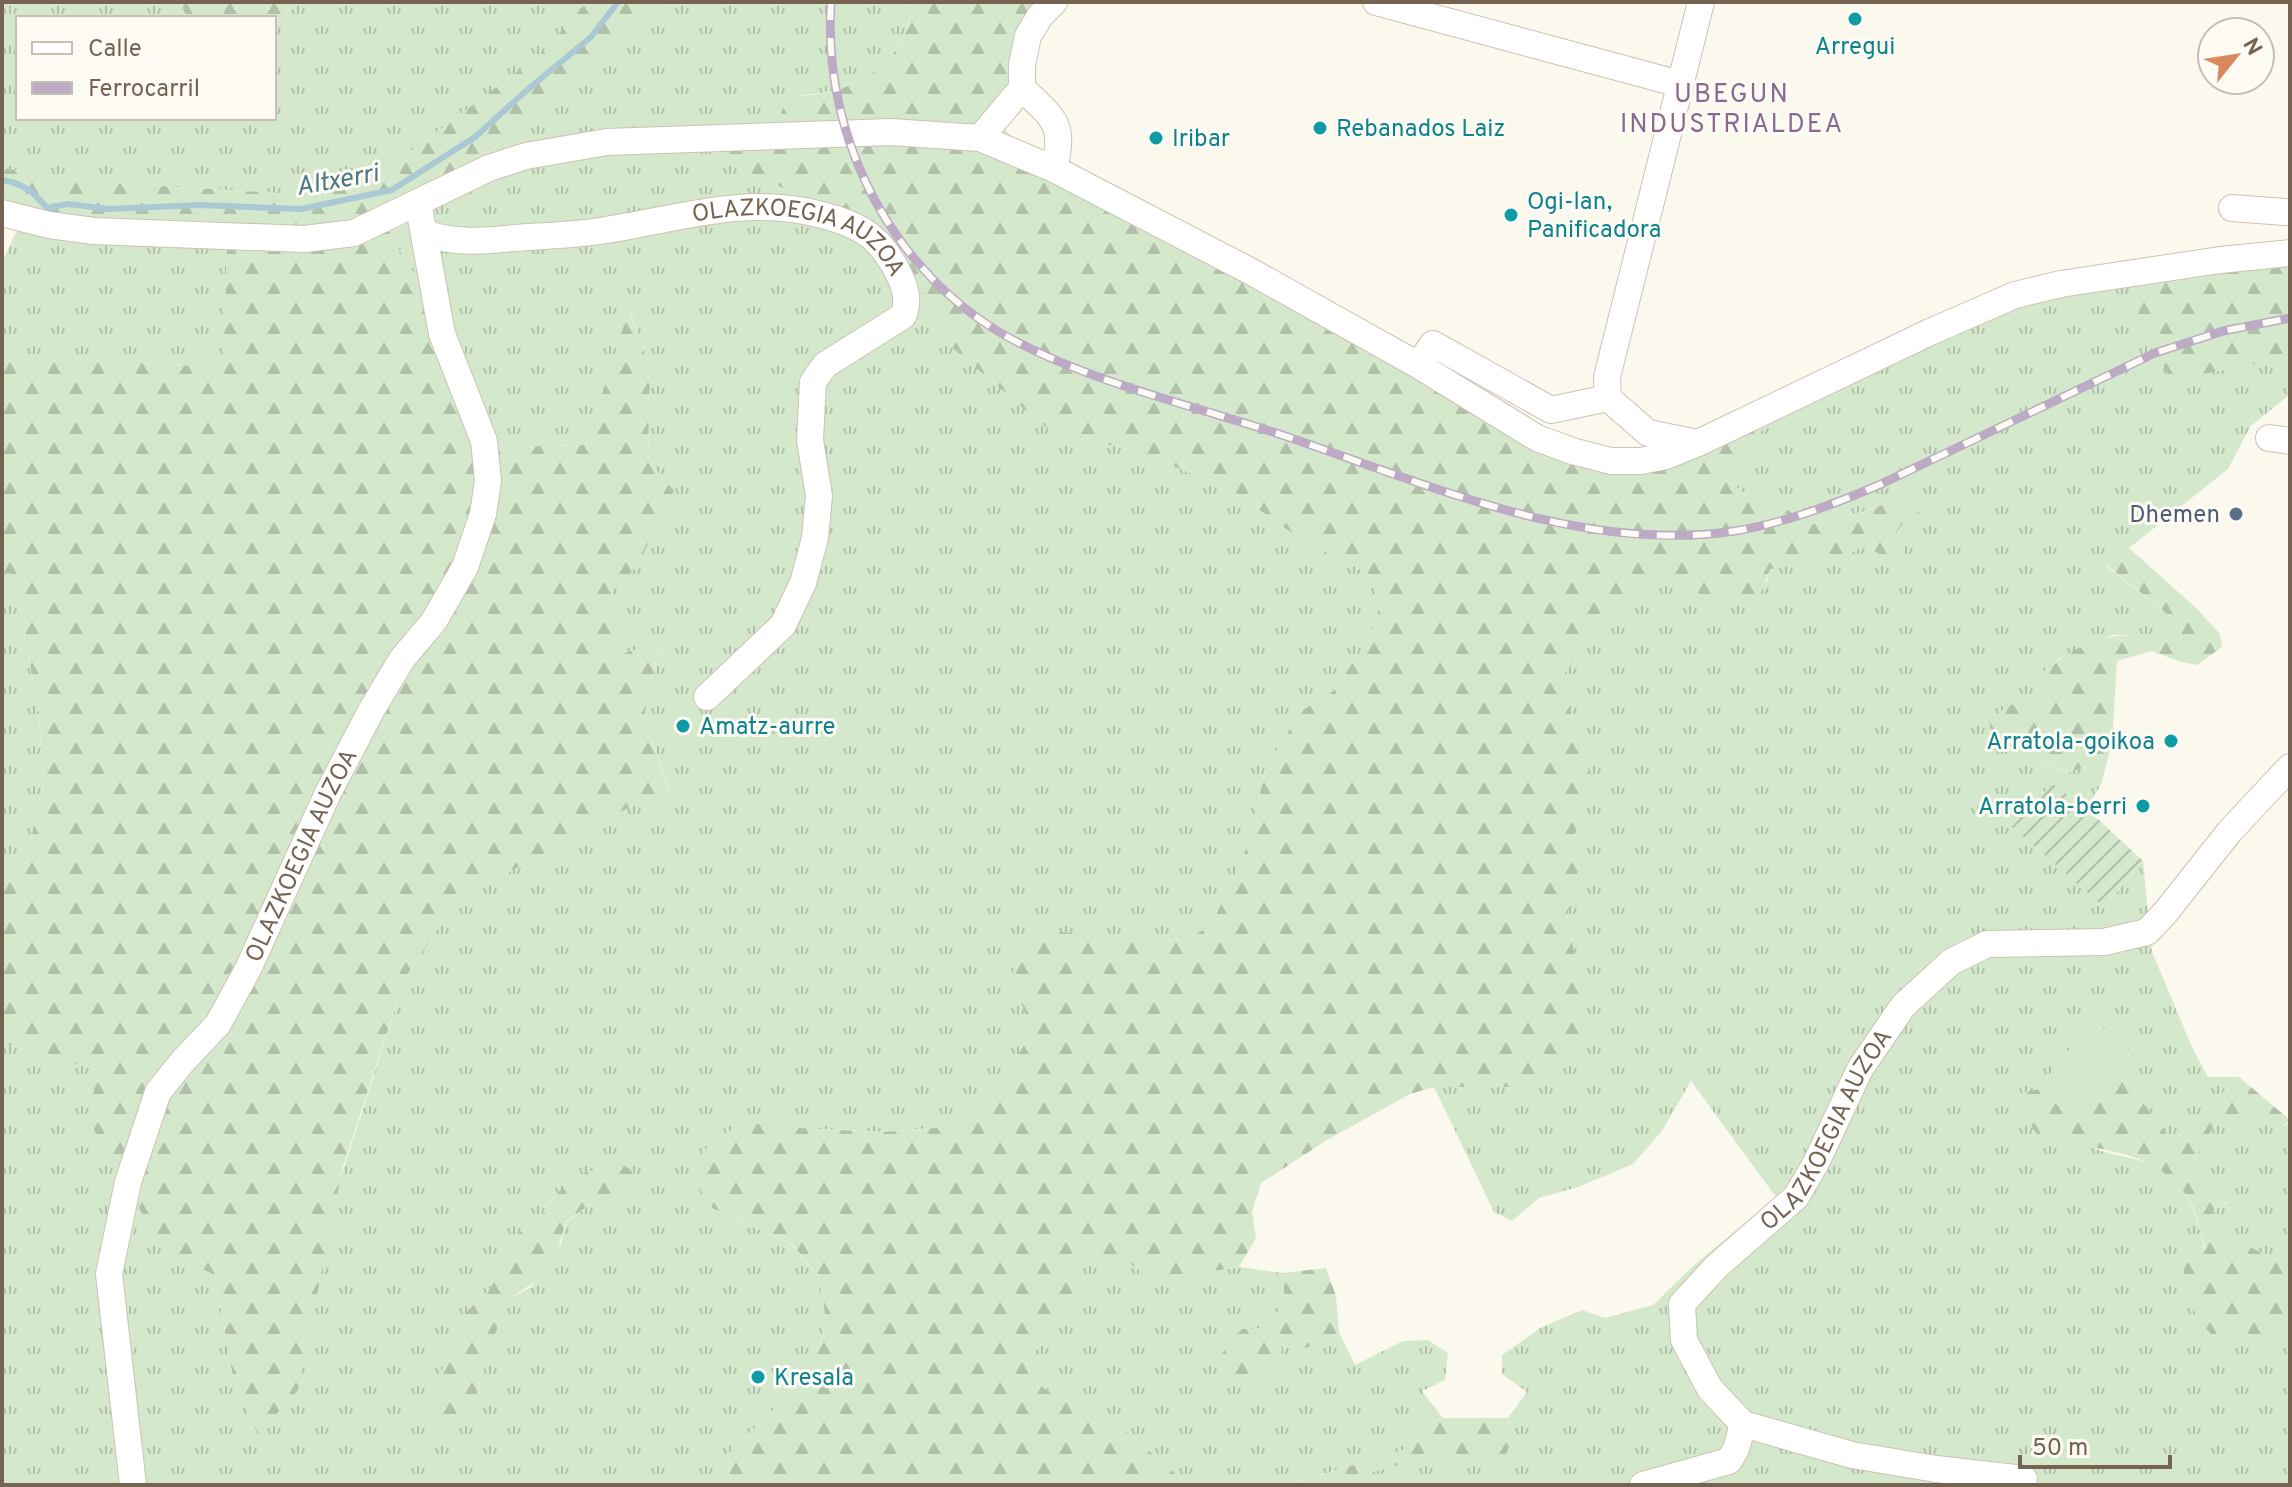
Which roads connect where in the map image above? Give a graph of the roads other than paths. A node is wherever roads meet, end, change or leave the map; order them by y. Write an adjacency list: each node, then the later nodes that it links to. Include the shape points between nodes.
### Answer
1 (1054, 2): 5 (street, via 1028,36)
2 (1376, 2): 4 (street)
3 (1701, 2): 4 (street)
4 (1680, 84): 15 (street, via 1607,377)
5 (1022, 88): 6 (street); 7 (street, via 1057,123 1060,145)
6 (980, 138): 7 (street); 8 (street, via 891,132 607,142 526,156)
7 (1054, 169): 14 (street)
8 (418, 202): 11 (street, via 354,233 289,240 94,231); 12 (street, OLAZKOEGIA AUZOA)
9 (2232, 208): 10 (street)
10 (2287, 211): 13 (street)
11 (2, 213)
12 (425, 233): 17 (street, OLAZKOEGIA AUZOA, via 441,239 493,240 601,231 720,208 773,206 837,219 861,229 884,248 905,289 903,316 825,365 813,382 810,440 819,496 803,583 783,625); 21 (street, OLAZKOEGIA AUZOA, via 442,334 484,441 488,481 483,514 465,567 434,621 402,659 328,793 218,1024 158,1092 128,1182 109,1274)
13 (2289, 253): 16 (street, via 2015,295)
14 (1418, 365): 15 (street, via 1433,344 1551,410); 16 (street, via 1537,438 1572,451 1611,461 1641,461)
15 (1608, 398): 16 (street, via 1648,433)
16 (1698, 443)
17 (707, 697)
18 (2290, 767): 19 (street, OLAZKOEGIA AUZOA, via 2147,932 2104,942 1987,944 1951,962 1903,1006 1860,1069 1796,1197 1682,1304 1684,1340 1710,1389)
19 (1743, 1424): 20 (street, via 1852,1455); 22 (street, via 1729,1461)
20 (2024, 1479)
21 (133, 1485)
22 (1643, 1485)

